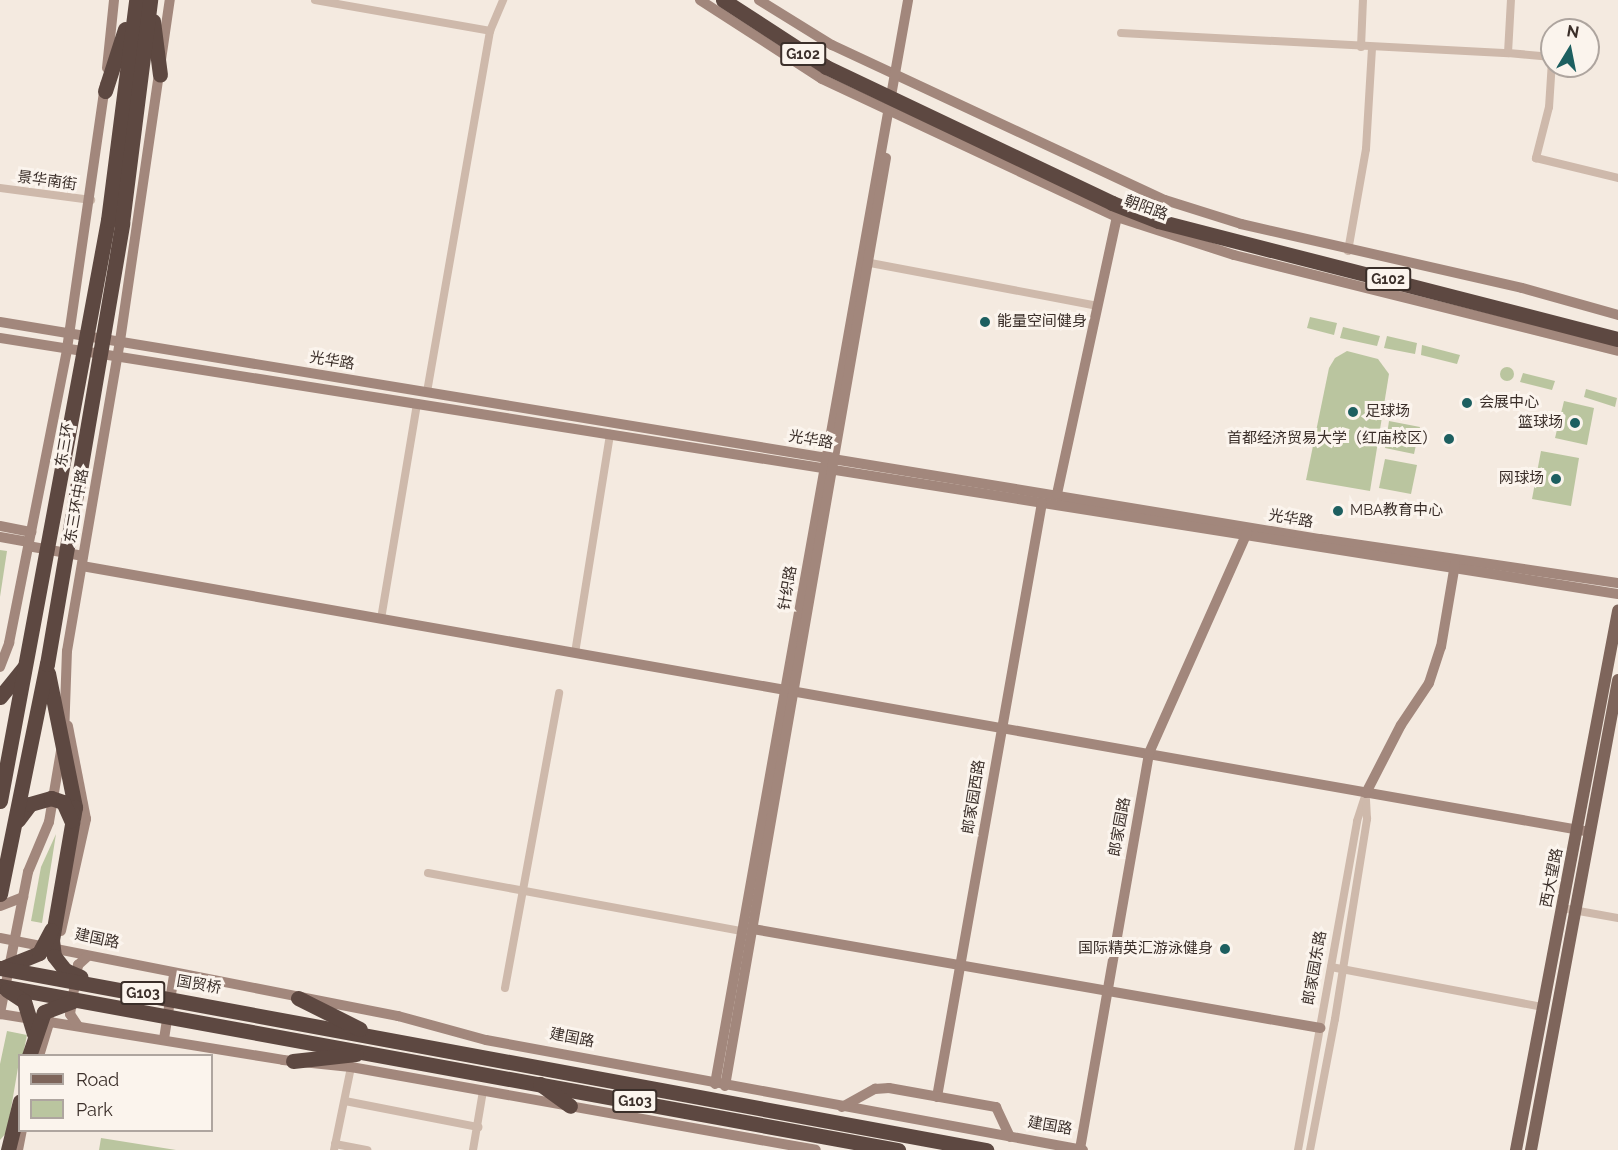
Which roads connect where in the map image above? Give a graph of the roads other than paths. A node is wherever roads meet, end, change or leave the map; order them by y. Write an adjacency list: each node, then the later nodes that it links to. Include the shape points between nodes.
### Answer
1 (114, 0): 22 (street)
2 (135, 0): 22 (highway); 29 (highway, 东三环)
3 (150, 0): 20 (highway); 29 (highway, 东三环)
4 (170, 0): 20 (street, 东三环中路)
5 (315, 0): 14 (street)
6 (503, 0): 14 (street)
7 (700, 0): 23 (street, 朝阳路, via 775,52)
8 (723, 0): 23 (highway, 朝阳路 / G102, via 817,62)
9 (736, 0): 23 (highway, 朝阳路 / G102)
10 (759, 0): 23 (street, 朝阳路, via 832,45)
11 (908, 0): 23 (street, 针织路)
12 (1363, 0): 16 (street)
13 (1511, 0): 18 (street)
14 (490, 31): 43 (street)
15 (1121, 33): 16 (street)
16 (1361, 47): 17 (street)
17 (1372, 47): 18 (street); 30 (street, via 1361,191)
18 (1508, 53): 19 (street)
19 (1540, 57)
20 (160, 75): 39 (street, 东三环中路)
21 (1551, 78): 24 (street, via 1549,107 1536,158)
22 (105, 91): 26 (street)
23 (893, 97): 27 (street, 朝阳路); 27 (highway, 朝阳路 / G102, via 1112,203); 28 (street, 朝阳路); 31 (street, 针织路)
24 (1618, 178)
25 (0, 188): 26 (street, 景华南街)
26 (91, 200): 36 (street)
27 (1160, 216): 28 (street, 朝阳路); 30 (street, 朝阳路, via 1241,224); 35 (highway, 朝阳路 / G102); 38 (highway, 朝阳路 / G102); 41 (street, 朝阳路, via 1234,255)
28 (1117, 217): 32 (street)
29 (115, 221): 61 (highway, 东三环); 62 (highway, 东三环)
30 (1348, 251): 33 (street, 朝阳路, via 1370,251)
31 (865, 262): 32 (street); 46 (street, 针织路)
32 (1098, 306): 47 (street)
33 (1618, 315)
34 (0, 322): 36 (street, 光华路)
35 (1618, 330)
36 (70, 333): 39 (street, 光华路); 40 (street)
37 (0, 338): 40 (street, 光华路)
38 (1618, 339)
39 (120, 341): 42 (street, 东三环中路); 43 (street, 光华路)
40 (67, 349): 42 (street, 光华路); 52 (street)
41 (1618, 351)
42 (118, 356): 44 (street, 光华路); 54 (street, 东三环中路)
43 (427, 392): 46 (street, 光华路)
44 (417, 403): 45 (street, 光华路); 59 (street)
45 (610, 434): 46 (street, 光华路); 60 (street)
46 (830, 463): 47 (street, 光华路); 48 (street, 光华路); 65 (street, 针织路)
47 (1057, 494): 50 (street, 光华路)
48 (1042, 503): 50 (street, 光华路); 69 (street, 郎家园西路)
49 (0, 526): 52 (street)
50 (1248, 532): 53 (street, 光华路); 55 (street, 光华路); 70 (street, 郎家园路)
51 (0, 537): 52 (street)
52 (29, 540): 54 (street); 63 (street, via 9,643)
53 (1456, 558): 55 (street, 郎家园东路); 56 (street, 光华路)
54 (83, 561): 59 (street); 68 (street, 东三环中路, via 67,651)
55 (1454, 570): 57 (street, 光华路); 71 (street, 郎家园东路, via 1441,647 1429,683 1401,725)
56 (1618, 584)
57 (1618, 594)
58 (1618, 611): 74 (main road, 西大望路)
59 (381, 619): 60 (street)
60 (575, 653): 65 (street)
61 (47, 664): 73 (highway, via 75,807); 76 (highway, 东三环)
62 (26, 665): 67 (highway); 72 (highway, 东三环)
63 (0, 667)
64 (1618, 680): 75 (main road, 西大望路)
65 (790, 691): 69 (street); 86 (street, 针织路)
66 (559, 693): 78 (street)
67 (0, 697)
68 (67, 720): 80 (street, 东三环中路, via 49,822 28,872); 89 (street, via 86,819)
69 (1000, 728): 70 (street); 91 (street, 郎家园西路)
70 (1149, 753): 71 (street); 99 (street, 郎家园路)
71 (1366, 793): 74 (street); 92 (street, 郎家园东路, via 1357,821); 94 (street, 郎家园东路, via 1367,819)
72 (0, 801)
73 (72, 828): 76 (highway, via 63,802 39,799 24,809); 85 (highway)
74 (1576, 830): 75 (street); 82 (main road, 西大望路)
75 (1590, 832): 83 (main road, 西大望路)
76 (10, 843): 79 (highway, 东三环)
77 (428, 873): 78 (street)
78 (523, 890): 86 (street); 98 (street)
79 (0, 894)
80 (23, 897): 81 (street); 88 (street, 东三环中路)
81 (0, 906)
82 (1562, 908): 83 (street); 103 (main road, 西大望路)
83 (1575, 910): 84 (street); 139 (main road, 西大望路)
84 (1618, 918)
85 (53, 925): 93 (highway, via 39,953); 97 (highway, via 54,956 65,970)
86 (747, 930): 91 (street); 118 (street, 针织路)
87 (0, 938): 88 (street, 建国路)
88 (13, 940): 89 (street, 建国路); 104 (street, 东三环中路)
89 (58, 949): 90 (street, 建国路)
90 (88, 956): 95 (street, 建国路); 106 (street, via 78,966 70,1014)
91 (962, 967): 99 (street); 120 (street, 郎家园西路)
92 (1331, 967): 94 (street); 107 (street, 郎家园东路)
93 (0, 968): 97 (highway, 国贸桥 / G103)
94 (1343, 970): 103 (street); 137 (street, 郎家园东路)
95 (174, 975): 100 (street, 建国路); 110 (street)
96 (0, 987): 101 (highway, G103); 108 (highway, via 24,1001)
97 (108, 987): 109 (highway, 国贸桥 / G103)
98 (505, 988)
99 (1107, 991): 107 (street); 135 (street, 郎家园路)
100 (298, 998): 102 (street, 建国路); 109 (highway)
101 (78, 1001): 108 (highway, via 44,1012); 112 (highway, G103)
102 (335, 1005): 111 (highway); 118 (street, 建国路, via 398,1016 486,1040)
103 (1543, 1007): 138 (main road, 西大望路)
104 (0, 1014): 105 (street)
105 (50, 1021): 106 (street); 114 (street)
106 (78, 1026): 110 (street)
107 (1320, 1028): 136 (street, 郎家园东路)
108 (34, 1033): 113 (highway)
109 (376, 1037): 111 (highway, G103)
110 (164, 1039): 115 (street)
111 (397, 1041): 134 (highway, G103)
112 (371, 1052): 115 (highway); 117 (highway, G103)
113 (29, 1054)
114 (40, 1054)
115 (293, 1061): 116 (street)
116 (351, 1067): 119 (street); 121 (street)
117 (538, 1083): 122 (highway); 133 (highway, G103)
118 (720, 1085): 123 (street, 建国路)
119 (483, 1091): 122 (street); 125 (street)
120 (937, 1097): 123 (street, via 875,1089); 127 (street, via 996,1107)
121 (345, 1101): 125 (street); 128 (street)
122 (570, 1106): 132 (street)
123 (842, 1107): 127 (street, 建国路)
124 (18, 1110): 129 (highway)
125 (478, 1127): 131 (street)
126 (21, 1132): 129 (street)
127 (1010, 1137): 135 (street, 建国路)
128 (334, 1147): 130 (street)
129 (10, 1148)
130 (368, 1150)
131 (473, 1150)
132 (816, 1150)
133 (898, 1150)
134 (986, 1150)
135 (1081, 1150)
136 (1298, 1150)
137 (1310, 1150)
138 (1516, 1150)
139 (1531, 1150)

